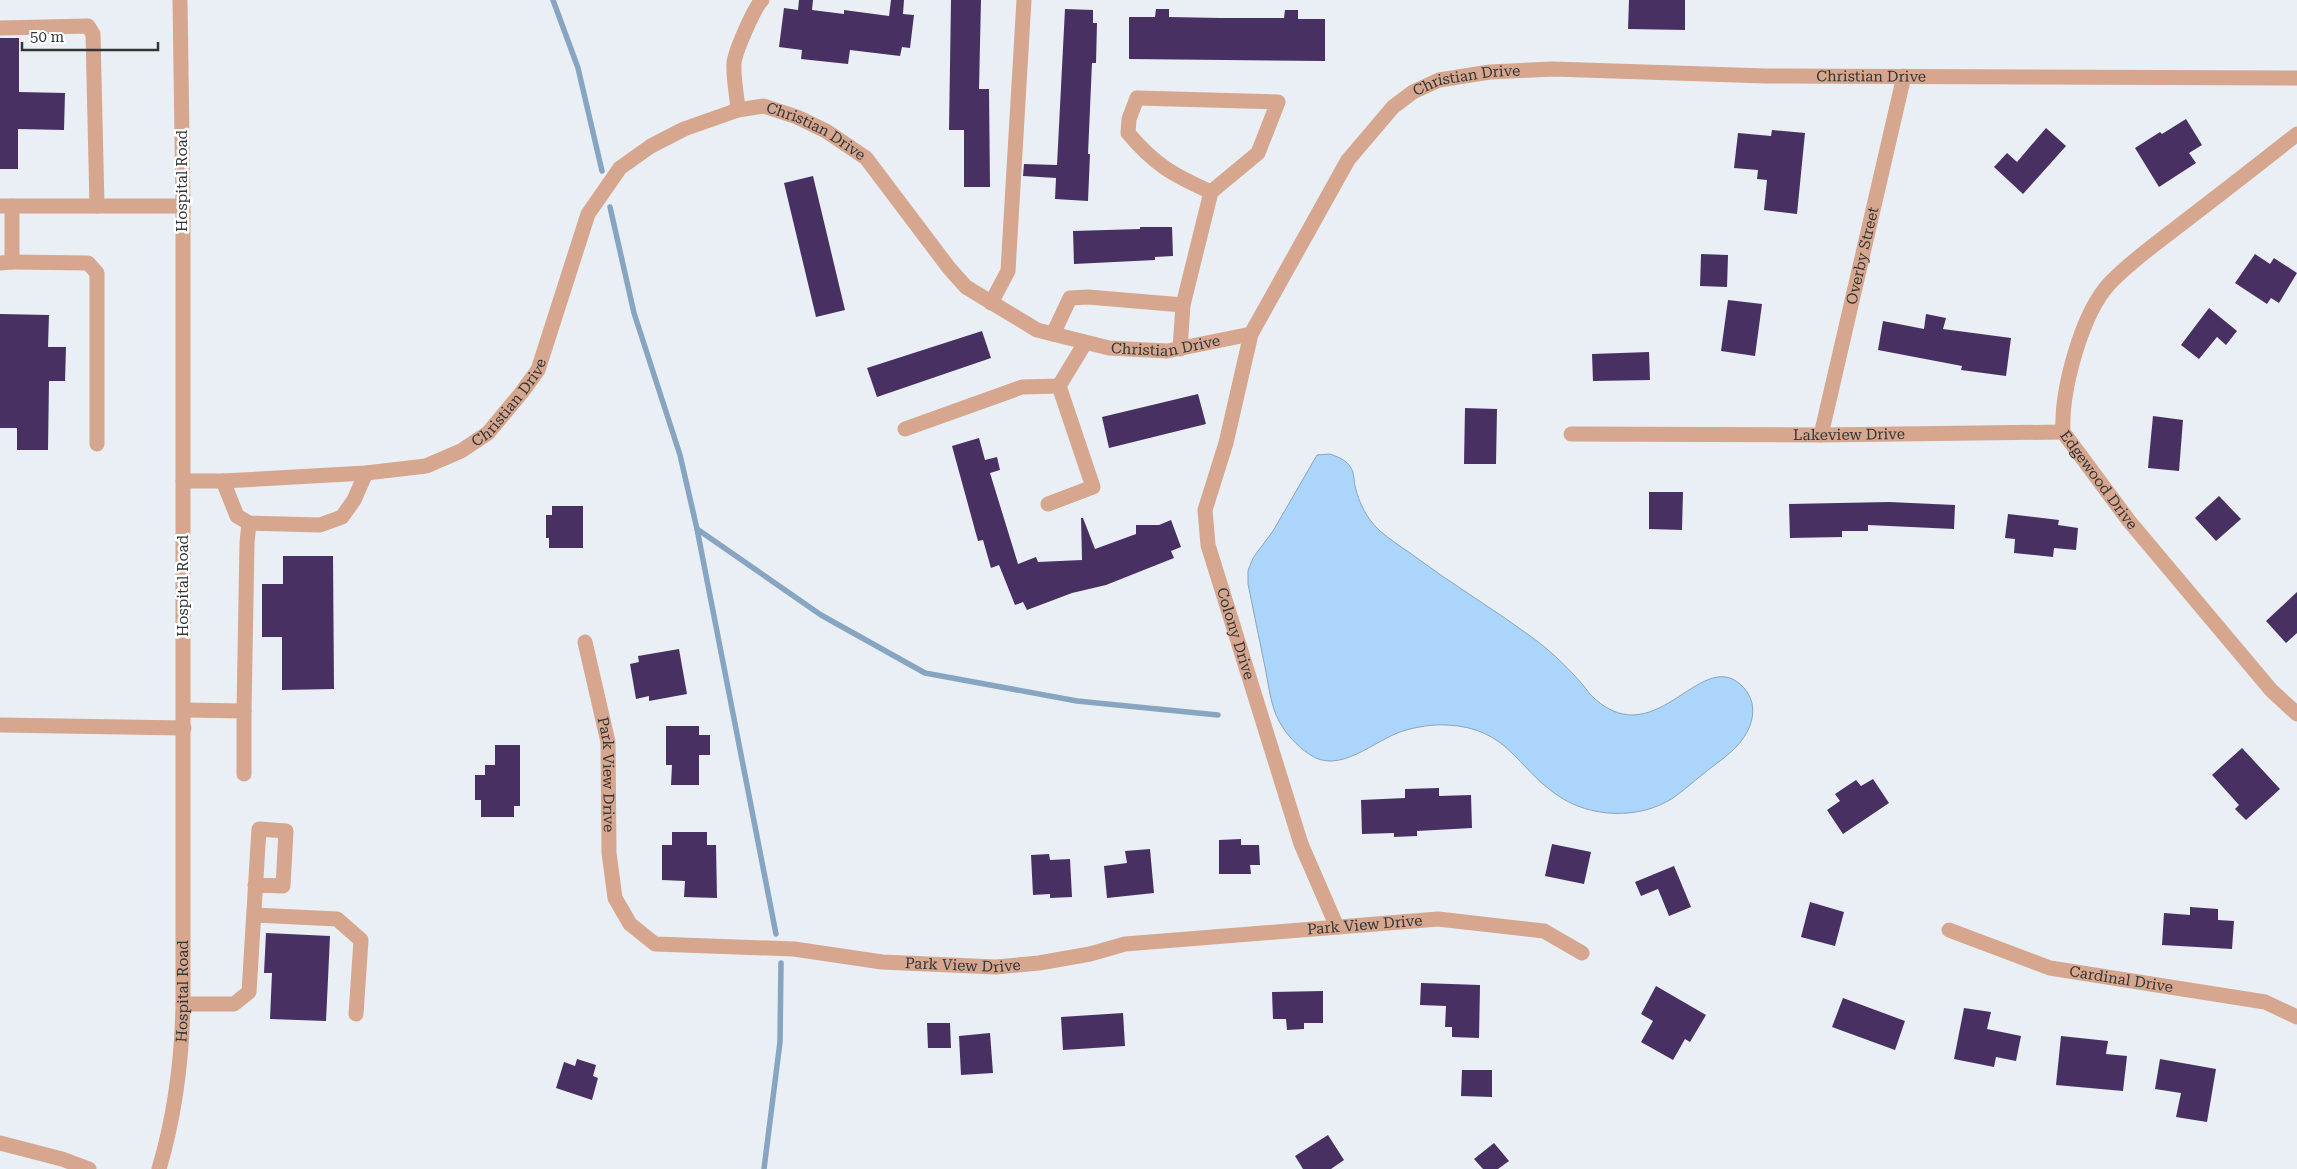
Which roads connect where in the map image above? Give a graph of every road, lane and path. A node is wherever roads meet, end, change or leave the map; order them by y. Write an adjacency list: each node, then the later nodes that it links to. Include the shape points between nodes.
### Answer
1 (180, 0): 12 (street, Hospital Road)
2 (762, 0): 7 (street, via 734,62)
3 (1024, 0): 14 (street, via 1008,270)
4 (0, 28): 11 (street, via 88,26 93,34)
5 (1904, 76): 6 (street, Christian Drive); 17 (street, Christian Drive, via 1766,76 1553,69 1490,72 1439,80 1413,92 1393,107 1348,160); 24 (street, Overby Street)
6 (2297, 78)
7 (738, 110): 14 (street, Christian Drive, via 764,106 798,117 866,158 949,268 966,287); 26 (street, Christian Drive, via 684,128 620,168 588,214 538,370 488,433 460,451 426,466)
8 (2297, 134): 22 (street, Edgewood Drive, via 2109,284 2087,320 2076,352 2064,396)
9 (1211, 192): 9 (street, via 1258,154 1278,102 1137,98 1129,119 1128,133 1144,153 1174,176); 15 (street)
10 (6, 206): 11 (street); 13 (street)
11 (97, 206): 12 (street)
12 (183, 206): 27 (street, Hospital Road)
13 (6, 263): 25 (street, via 88,263 97,273)
14 (991, 303): 16 (street, Christian Drive, via 1037,330)
15 (1183, 305): 16 (street, via 1070,298); 19 (street)
16 (1053, 334): 18 (street, Christian Drive)
17 (1251, 334): 19 (street, Christian Drive); 40 (street, Colony Drive, via 1226,443 1205,510 1208,545 1301,844)
18 (1085, 343): 19 (street, Christian Drive, via 1109,348); 20 (street)
19 (1180, 349)
20 (1059, 386): 21 (street, via 1022,387); 29 (street, via 1093,487)
21 (905, 429)
22 (2063, 432): 24 (street, Lakeview Drive); 34 (street, Edgewood Drive, via 2129,521 2271,690)
23 (1571, 434): 24 (street, Lakeview Drive)
24 (1821, 435)
25 (96, 444)
26 (366, 473): 28 (street, Christian Drive); 30 (street, via 342,517 320,525)
27 (183, 481): 28 (street, Christian Drive); 32 (street, Hospital Road)
28 (223, 481): 30 (street, via 237,516)
29 (1048, 504)
30 (250, 523): 33 (street)
31 (585, 642): 40 (street, Park View Drive, via 608,742 609,854 615,898 630,924 655,944 794,949 882,962 996,967 1090,954 1125,944)
32 (184, 710): 33 (street); 36 (street, Hospital Road)
33 (244, 711): 37 (street)
34 (2297, 714)
35 (0, 725): 36 (street)
36 (184, 728): 43 (street, Hospital Road)
37 (244, 774)
38 (255, 885): 39 (street)
39 (254, 915): 43 (street, via 249,992 234,1004); 44 (street, via 337,919 361,940)
40 (1337, 927): 42 (street, Park View Drive, via 1438,919 1544,931)
41 (1949, 930): 45 (street, Cardinal Drive, via 2050,968 2265,1002)
42 (1582, 953)
43 (183, 1004): 48 (street, Hospital Road, via 174,1112)
44 (356, 1014)
45 (2297, 1017)
46 (0, 1143): 47 (street)
47 (89, 1169)
48 (159, 1169)

